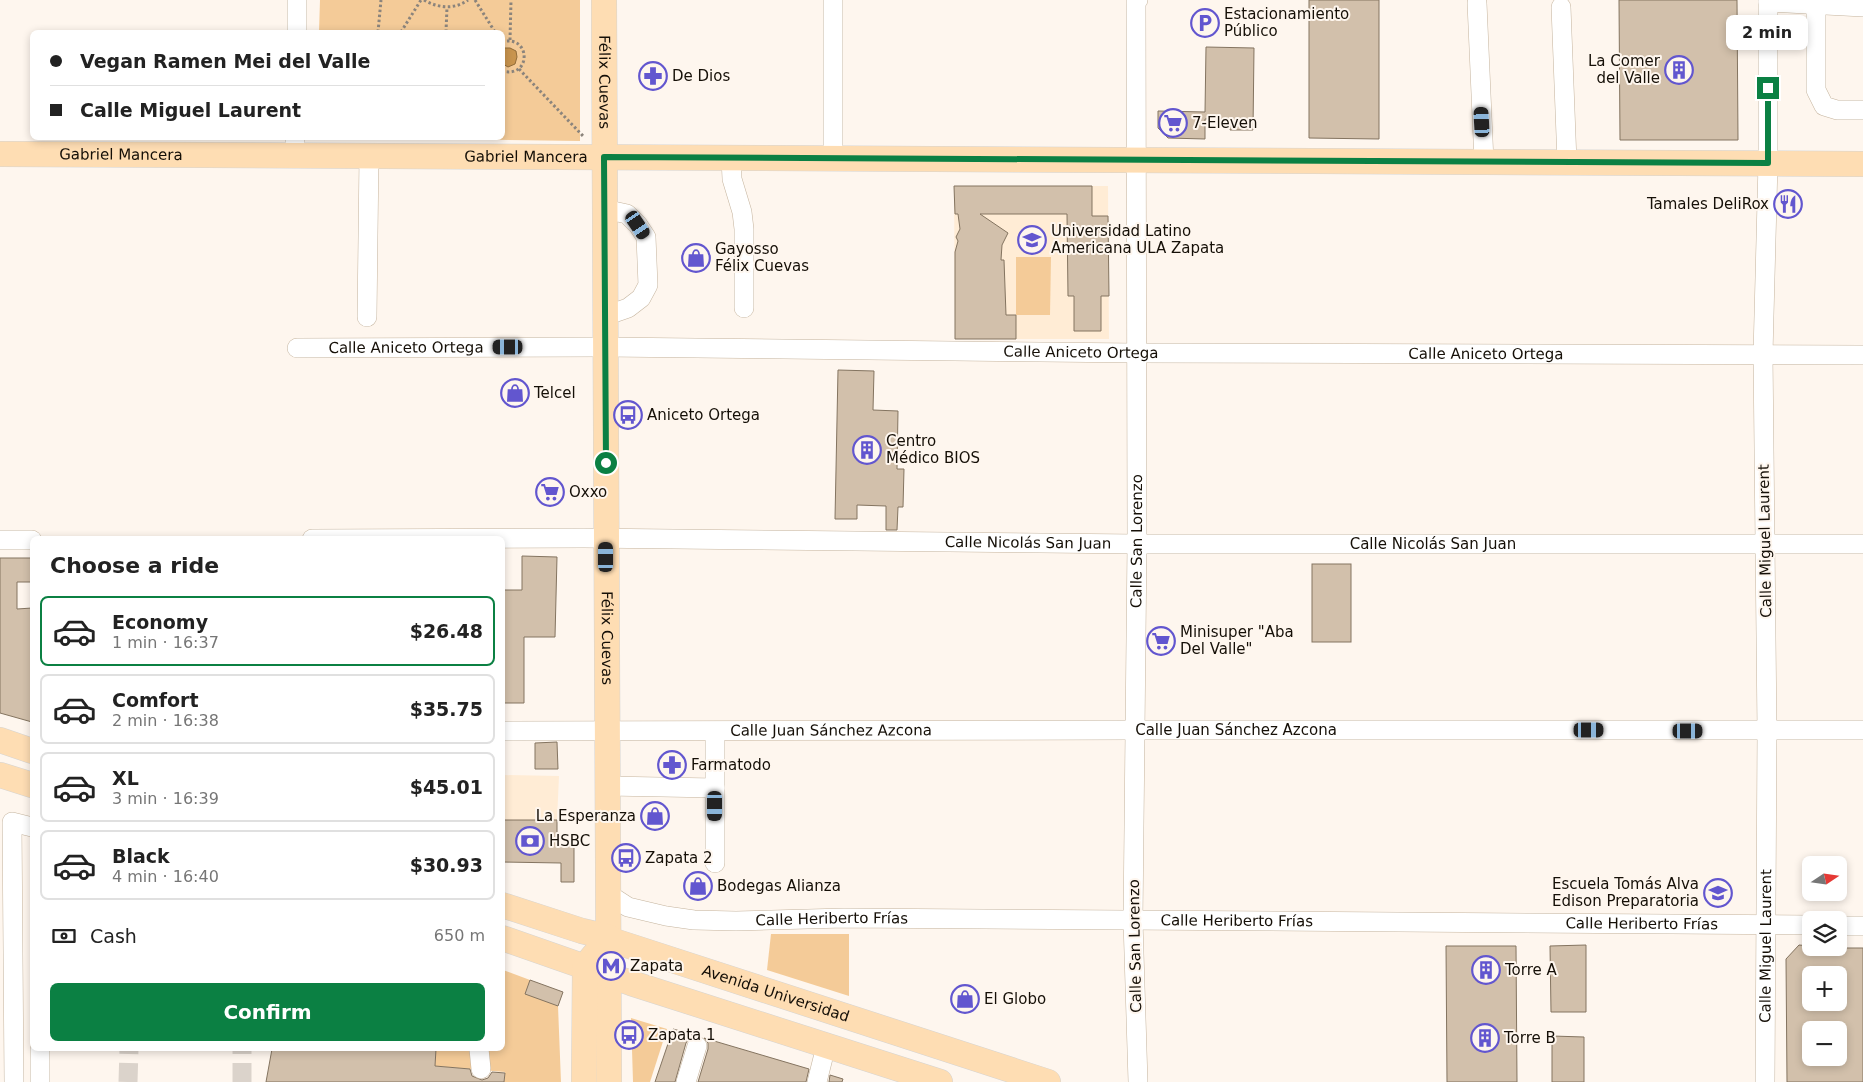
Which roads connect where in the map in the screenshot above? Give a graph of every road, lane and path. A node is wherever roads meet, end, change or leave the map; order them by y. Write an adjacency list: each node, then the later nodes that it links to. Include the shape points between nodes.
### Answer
1 (297, 0): 16 (street)
2 (381, 0): 17 (path)
3 (422, 0): 13 (path); 18 (path)
4 (468, 0): 13 (path)
5 (474, 0): 20 (path)
6 (511, 0): 21 (path)
7 (604, 0): 30 (main road, Félix Cuevas)
8 (834, 0): 32 (street)
9 (1137, 0): 33 (street, Calle San Lorenzo)
10 (1768, 1): 12 (street); 36 (street, Calle Miguel Laurent)
11 (1477, 3): 34 (street)
12 (1816, 5): 15 (street); 25 (street, via 1816,90 1824,106 1837,110)
13 (447, 7): 19 (path)
14 (1561, 7): 35 (street)
15 (1863, 8)
16 (297, 30)
17 (378, 30)
18 (402, 30)
19 (446, 30)
20 (494, 30)
21 (510, 40): 22 (path); 23 (path, via 519,44 524,52 524,61)
22 (505, 41)
23 (519, 69): 24 (path); 26 (path)
24 (505, 71)
25 (1863, 110)
26 (585, 138)
27 (295, 147): 28 (main road, Gabriel Mancera); 29 (main road, Gabriel Mancera)
28 (0, 154)
29 (369, 156): 30 (main road, Gabriel Mancera); 41 (street)
30 (604, 157): 31 (main road, Gabriel Mancera); 38 (main road, Félix Cuevas)
31 (731, 158): 32 (main road, Gabriel Mancera); 39 (street, via 732,179 744,229)
32 (833, 158): 33 (main road, Gabriel Mancera)
33 (1136, 160): 34 (main road, Gabriel Mancera); 44 (street, Calle San Lorenzo)
34 (1484, 162): 35 (main road, Gabriel Mancera)
35 (1567, 162): 36 (main road, Gabriel Mancera)
36 (1768, 163): 37 (main road, Gabriel Mancera); 45 (street, Calle Miguel Laurent)
37 (1863, 164)
38 (604, 209): 40 (main road, Félix Cuevas); 40 (street, via 627,214 646,237 648,285 641,298 628,308)
39 (744, 308)
40 (605, 316): 42 (main road, Félix Cuevas)
41 (367, 317)
42 (606, 347): 43 (street, Calle Aniceto Ortega); 44 (street, Calle Aniceto Ortega); 48 (main road, Félix Cuevas)
43 (298, 348)
44 (1137, 353): 45 (street, Calle Aniceto Ortega); 52 (street, Calle San Lorenzo)
45 (1763, 354): 46 (street, Calle Aniceto Ortega); 51 (street, Calle Miguel Laurent)
46 (1863, 355)
47 (505, 538): 48 (street, Calle Nicolás San Juan)
48 (606, 538): 52 (street, Calle Nicolás San Juan); 57 (main road, Félix Cuevas)
49 (0, 540): 50 (street)
50 (30, 540)
51 (1764, 542): 52 (street, Calle Nicolás San Juan); 53 (street, Calle Nicolás San Juan); 58 (street, Calle Miguel Laurent)
52 (1137, 544): 54 (street, Calle San Lorenzo)
53 (1863, 544)
54 (1134, 730): 58 (street, Calle Juan Sánchez Azcona); 59 (street, Calle Juan Sánchez Azcona); 70 (street, Calle San Lorenzo)
55 (1863, 730): 58 (street, Calle Juan Sánchez Azcona)
56 (505, 731): 57 (street, Calle Juan Sánchez Azcona)
57 (607, 731): 59 (street, Calle Juan Sánchez Azcona); 64 (main road, Félix Cuevas)
58 (1767, 731): 71 (street, Calle Miguel Laurent)
59 (715, 732): 65 (street)
60 (0, 740): 61 (main road)
61 (30, 749)
62 (0, 775): 63 (main road)
63 (30, 784)
64 (608, 786): 65 (street); 68 (main road, Félix Cuevas)
65 (715, 788): 67 (street)
66 (30, 826): 77 (street, via 12,822)
67 (715, 863)
68 (608, 894): 70 (street, Calle Heriberto Frías, via 628,907 694,920); 75 (main road, Félix Cuevas)
69 (505, 906): 75 (main road, Avenida Universidad)
70 (1133, 921): 71 (street, Calle Heriberto Frías); 94 (street, Calle San Lorenzo)
71 (1766, 925): 72 (street, Calle Heriberto Frías); 95 (street, Calle Miguel Laurent)
72 (1802, 925)
73 (1847, 926): 74 (street)
74 (1863, 926)
75 (608, 938): 78 (main road); 79 (main road, Félix Cuevas); 93 (main road, Avenida Universidad)
76 (505, 939): 78 (main road)
77 (7, 956): 85 (street)
78 (581, 965): 79 (main road); 87 (street); 88 (main road)
79 (608, 974): 81 (main road); 89 (main road, Félix Cuevas)
80 (698, 1046): 90 (street)
81 (826, 1046): 91 (street); 92 (main road)
82 (40, 1051): 86 (street)
83 (479, 1051): 84 (street)
84 (481, 1070)
85 (14, 1082)
86 (40, 1082)
87 (576, 1082)
88 (584, 1082)
89 (608, 1082)
90 (686, 1082)
91 (817, 1082)
92 (940, 1082)
93 (1048, 1082)
94 (1138, 1082)
95 (1765, 1082)

